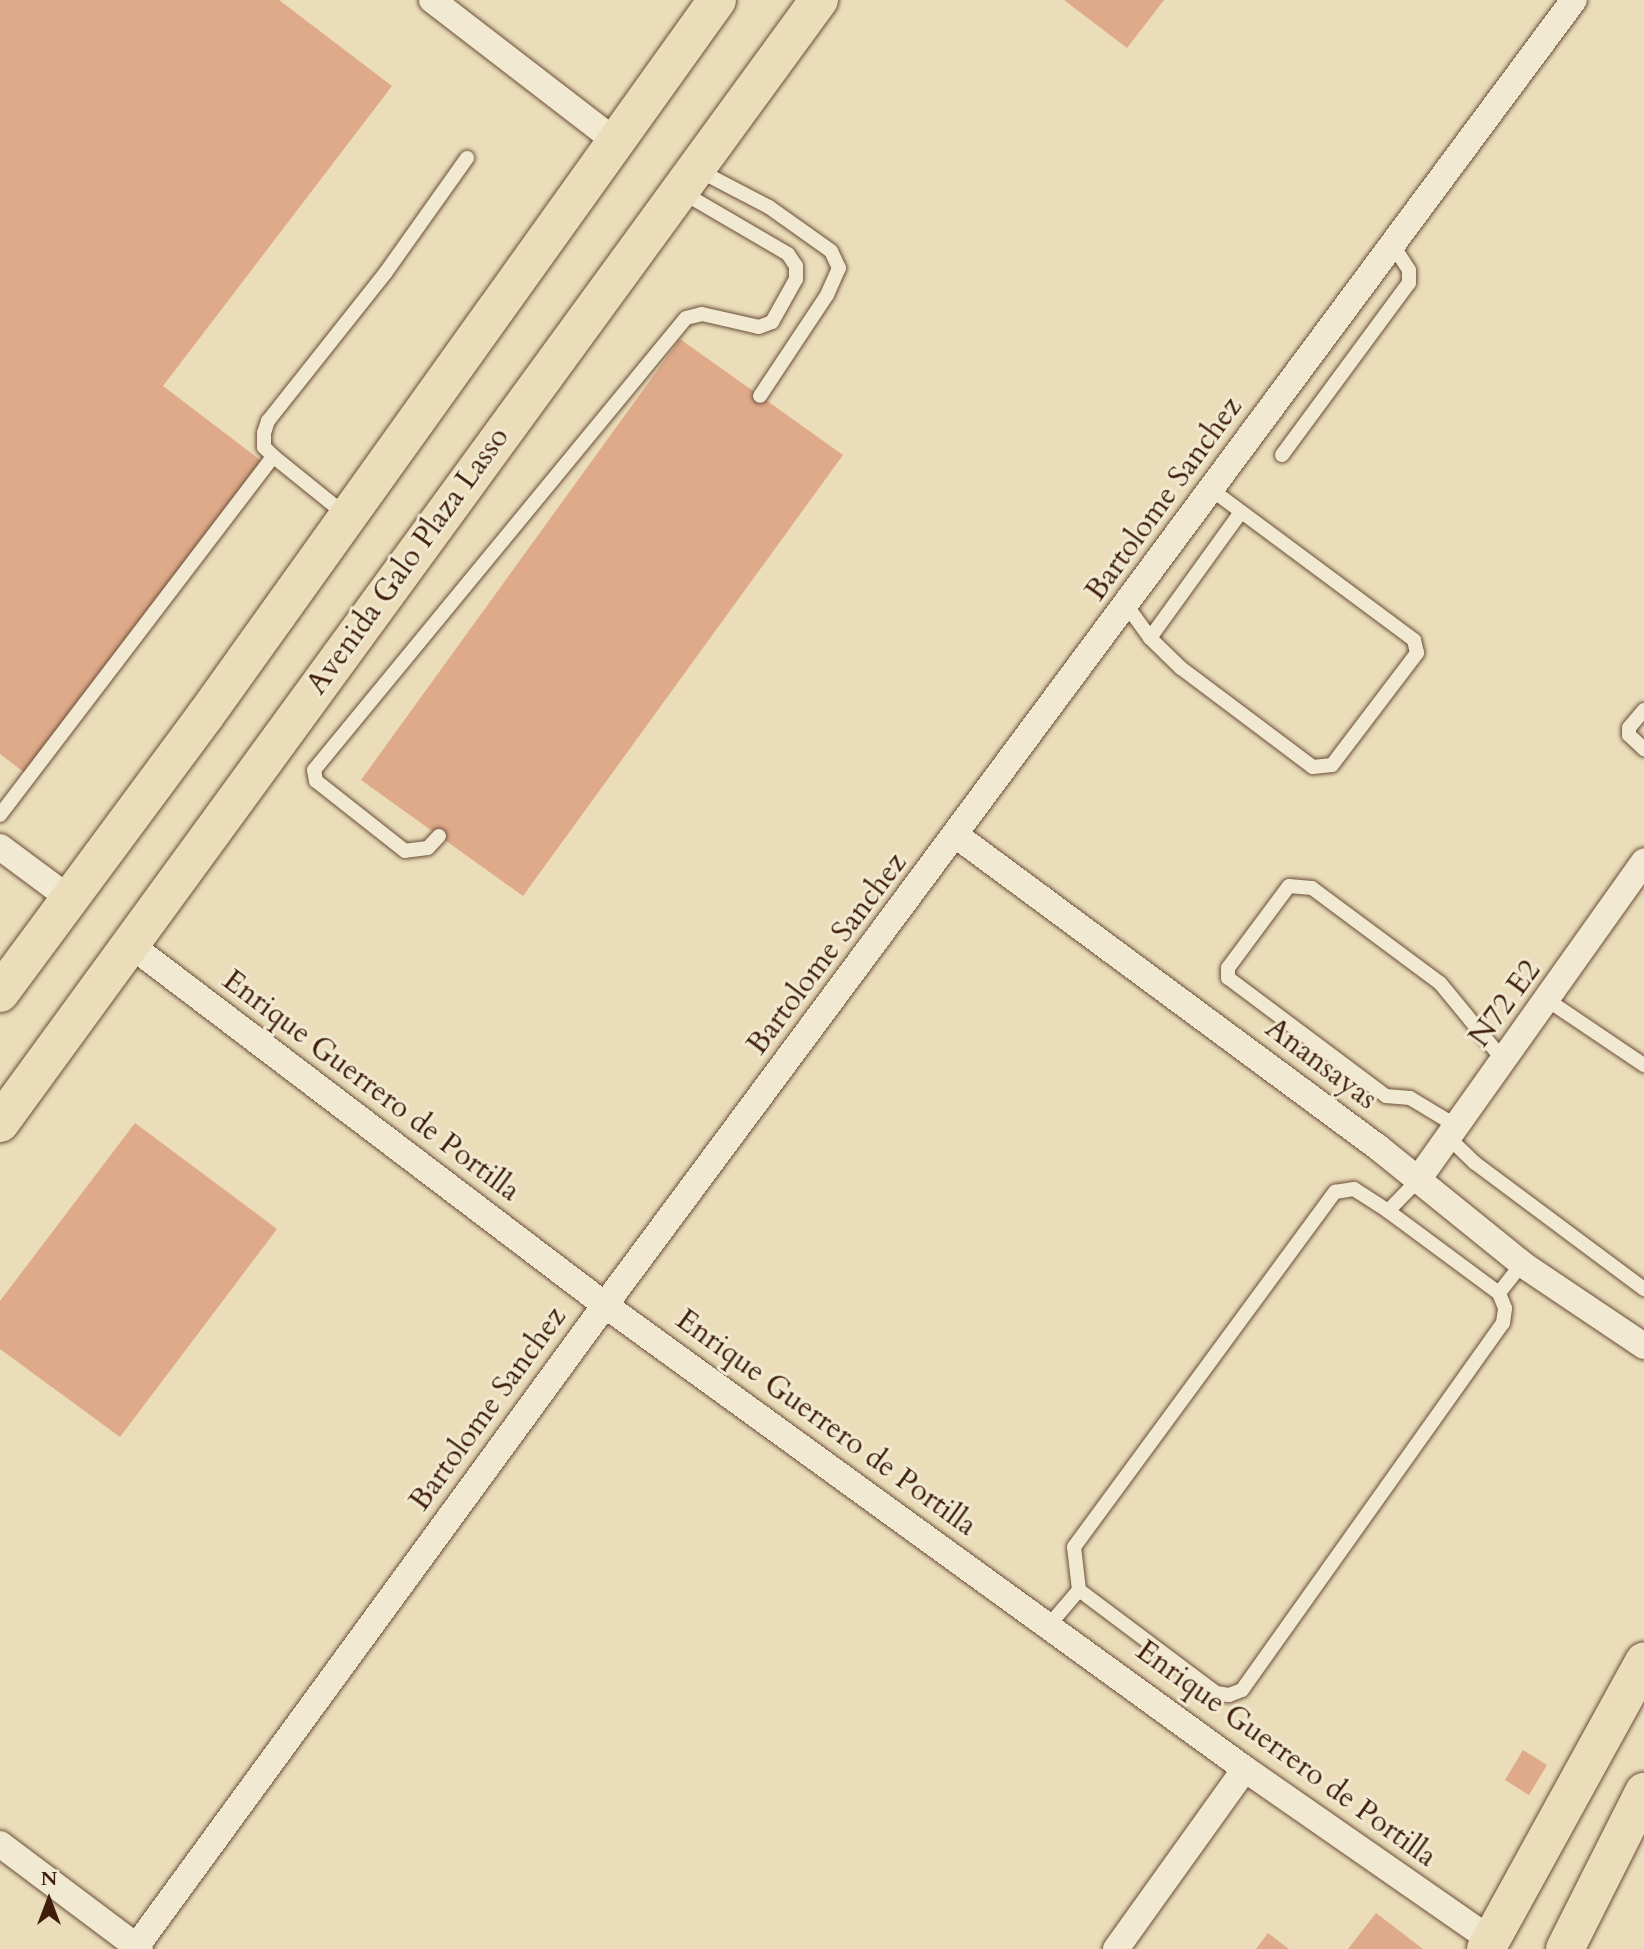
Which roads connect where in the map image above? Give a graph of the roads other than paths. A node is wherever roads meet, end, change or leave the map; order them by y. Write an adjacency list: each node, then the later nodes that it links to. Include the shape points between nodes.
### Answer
1 (432, 0): 5 (street)
2 (717, 0): 5 (main road)
3 (818, 0): 7 (main road, Avenida Galo Plaza Lasso)
4 (1574, 0): 8 (street, Bartolome Sanchez)
5 (614, 140): 14 (main road)
6 (467, 158): 11 (lane, via 386,272 268,421 264,447)
7 (685, 178): 9 (lane, via 769,207 836,258 839,268 827,295); 20 (lane, via 788,254 796,267 796,279 766,326 702,314 685,318 314,770 316,781 405,851 428,848); 25 (main road, Avenida Galo Plaza Lasso)
8 (1393, 245): 10 (lane, via 1409,270 1409,283); 12 (street, Bartolome Sanchez)
9 (760, 397)
10 (1282, 455)
11 (273, 456): 14 (lane); 19 (lane)
12 (1212, 490): 13 (lane); 15 (street, Bartolome Sanchez)
13 (1241, 512): 16 (lane); 16 (lane, via 1414,640 1416,653 1332,765 1322,768 1313,767 1181,668)
14 (347, 516): 24 (main road)
15 (1127, 606): 16 (lane); 21 (street, Bartolome Sanchez)
16 (1150, 638)
17 (1644, 710): 18 (lane, via 1629,728 1629,735)
18 (1644, 749)
19 (0, 815)
20 (439, 835)
21 (957, 835): 32 (street, Anansayas, via 1368,1140); 37 (street, Bartolome Sanchez)
22 (0, 847): 24 (street)
23 (1644, 862): 27 (street, N72 E2)
24 (70, 899): 26 (main road)
25 (132, 946): 30 (main road, Avenida Galo Plaza Lasso); 37 (street, Enrique Guerrero de Portilla)
26 (0, 993)
27 (1549, 1001): 28 (street, N72 E2); 29 (lane)
28 (1504, 1061): 31 (street, N72 E2); 31 (lane, via 1440,983 1312,888 1289,886 1228,968 1228,978 1386,1096 1410,1098)
29 (1644, 1065)
30 (0, 1123)
31 (1454, 1133): 32 (street, N72 E2); 35 (lane, via 1475,1163)
32 (1416, 1181): 33 (lane); 34 (street, Anansayas)
33 (1388, 1211): 36 (lane); 39 (lane, via 1354,1189 1335,1192 1074,1547)
34 (1522, 1264): 36 (lane); 38 (street, Anansayas)
35 (1644, 1289)
36 (1499, 1293): 39 (lane, via 1505,1308 1503,1323 1242,1690 1216,1693)
37 (605, 1305): 40 (street, Enrique Guerrero de Portilla); 46 (street, Bartolome Sanchez)
38 (1644, 1346)
39 (1079, 1590): 40 (lane)
40 (1050, 1624): 42 (street, Enrique Guerrero de Portilla)
41 (1644, 1662): 45 (main road)
42 (1245, 1769): 45 (street, Enrique Guerrero de Portilla); 47 (street)
43 (1644, 1792): 48 (main road)
44 (0, 1843): 46 (street)
45 (1489, 1945)
46 (137, 1948)
47 (1116, 1949)
48 (1565, 1949)

